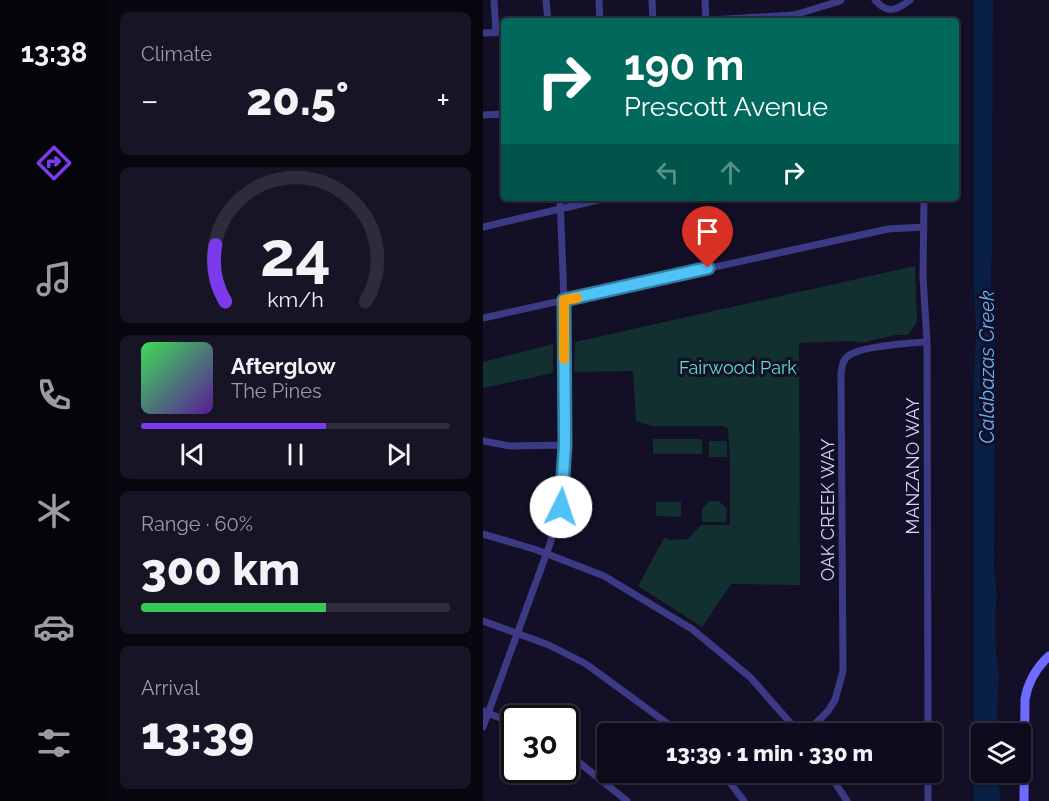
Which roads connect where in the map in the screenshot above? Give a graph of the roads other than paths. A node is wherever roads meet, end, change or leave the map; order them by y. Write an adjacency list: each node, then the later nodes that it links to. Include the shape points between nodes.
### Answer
1 (494, 0): 14 (street)
2 (546, 0): 9 (street)
3 (599, 0): 10 (street)
4 (652, 0): 11 (street)
5 (705, 0): 12 (street)
6 (841, 0): 13 (street, via 794,15)
7 (875, 0): 8 (street, via 888,10)
8 (910, 0)
9 (548, 18)
10 (600, 18)
11 (653, 18)
12 (706, 18)
13 (741, 18)
14 (500, 32): 15 (street)
15 (483, 33)
16 (501, 114): 17 (street)
17 (483, 115)
18 (560, 201): 21 (street)
19 (593, 201): 21 (street)
20 (924, 201): 23 (street, MANZANO WAY)
21 (561, 208): 22 (street); 24 (street)
22 (483, 227)
23 (924, 227): 24 (street, via 888,229); 26 (street, MANZANO WAY)
24 (564, 300): 25 (street); 28 (street)
25 (483, 318)
26 (927, 342): 38 (street, OAK CREEK WAY, via 876,347 850,354 843,362 843,671 835,700); 39 (street, MANZANO WAY)
27 (483, 441): 28 (street, via 510,446)
28 (565, 445): 30 (street, via 561,507)
29 (483, 534): 30 (street)
30 (547, 553): 32 (street); 37 (street, via 604,576 692,629 750,678)
31 (483, 621): 32 (street)
32 (517, 633): 34 (street); 36 (street, via 586,664)
33 (1049, 656): 49 (street, via 1034,673 1025,699)
34 (486, 712): 35 (street); 40 (street)
35 (501, 718)
36 (667, 723)
37 (790, 723)
38 (816, 723)
39 (927, 723)
40 (483, 727)
41 (579, 762): 45 (street)
42 (730, 783): 46 (street)
43 (835, 783): 47 (street)
44 (928, 783): 48 (street)
45 (627, 801)
46 (744, 801)
47 (847, 801)
48 (928, 801)
49 (1024, 801)

